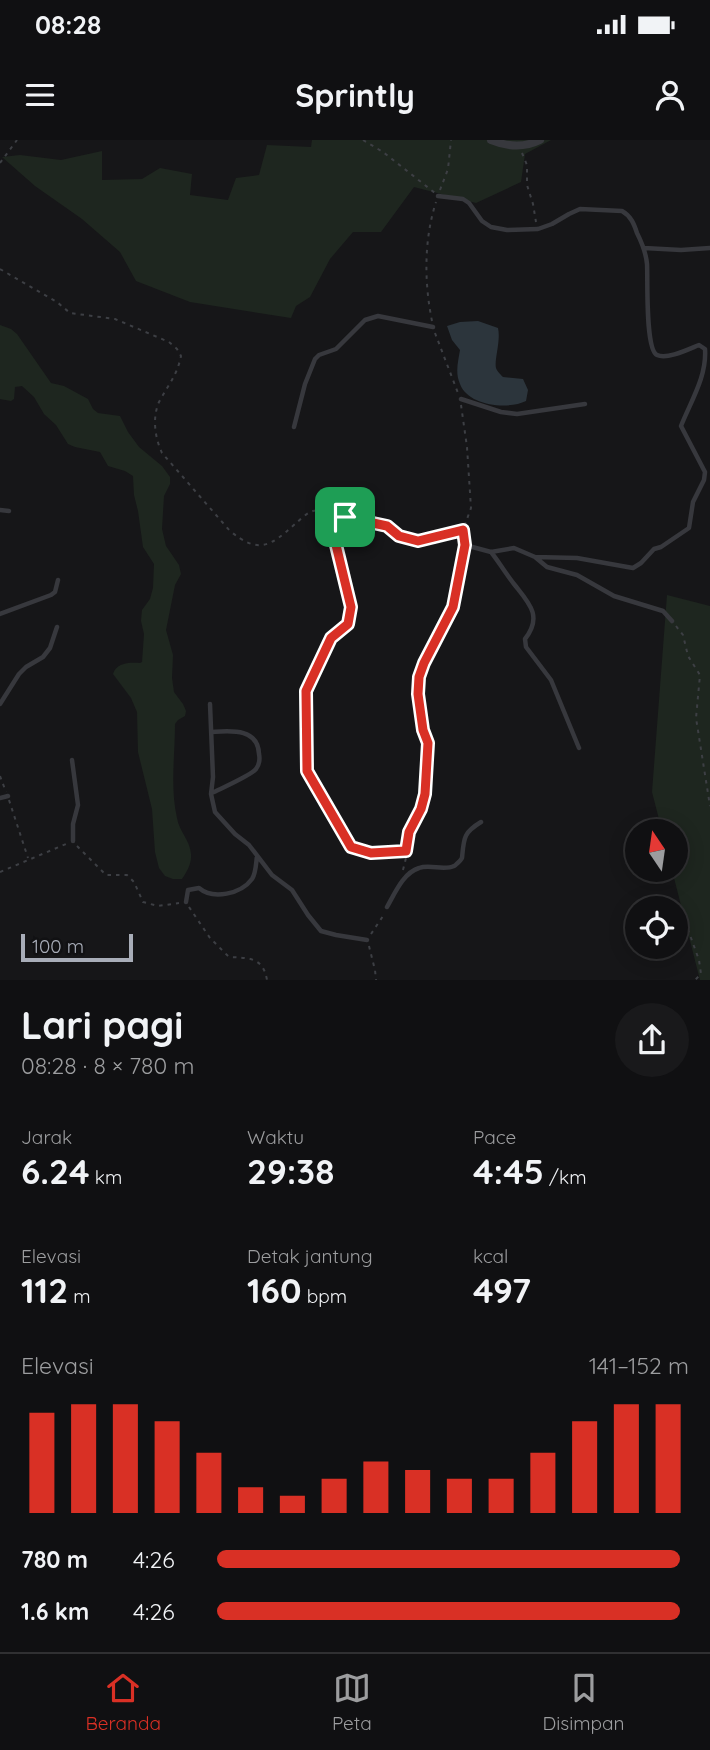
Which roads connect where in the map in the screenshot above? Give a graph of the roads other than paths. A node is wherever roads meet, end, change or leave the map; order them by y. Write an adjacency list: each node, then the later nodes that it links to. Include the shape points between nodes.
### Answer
1 (491, 140): 2 (street, via 518,146)
2 (540, 140)
3 (438, 196): 4 (lane, via 463,199 482,221 507,230 552,225 580,209 622,211 632,220)
4 (644, 248): 5 (lane); 15 (lane, via 652,350 663,356 699,345 705,349 706,363 681,426 705,472 689,528 633,568 577,558)
5 (710, 248)
6 (433, 327): 9 (lane, via 378,316 365,320 336,349 315,359)
7 (461, 399): 8 (lane, via 517,414)
8 (585, 404)
9 (294, 426)
10 (0, 510): 11 (lane)
11 (9, 511)
12 (345, 517): 30 (lane, via 336,545 351,607 348,624 331,638 306,691 307,771 351,847 371,853)
13 (465, 545): 14 (lane)
14 (491, 552): 15 (lane, via 514,548); 23 (lane, via 530,603 534,621 526,647 551,680)
15 (535, 557): 18 (lane, via 614,596 663,611)
16 (58, 580): 17 (lane, via 51,595)
17 (0, 614)
18 (672, 621)
19 (57, 627): 20 (lane, via 50,648 14,680)
20 (0, 704)
21 (209, 704): 22 (lane)
22 (211, 732): 25 (lane); 25 (lane, via 243,732 253,738 259,762 255,770)
23 (579, 748)
24 (72, 760): 29 (lane, via 78,806)
25 (211, 794): 31 (lane, via 215,812)
26 (8, 796): 27 (lane)
27 (0, 798)
28 (481, 822): 33 (lane, via 464,836 463,858 454,866 416,868)
29 (72, 841)
30 (406, 851)
31 (257, 855): 32 (lane, via 253,878 244,887 225,895 188,890); 34 (lane, via 272,875 292,890 321,930)
32 (186, 902)
33 (387, 907)
34 (368, 940)

